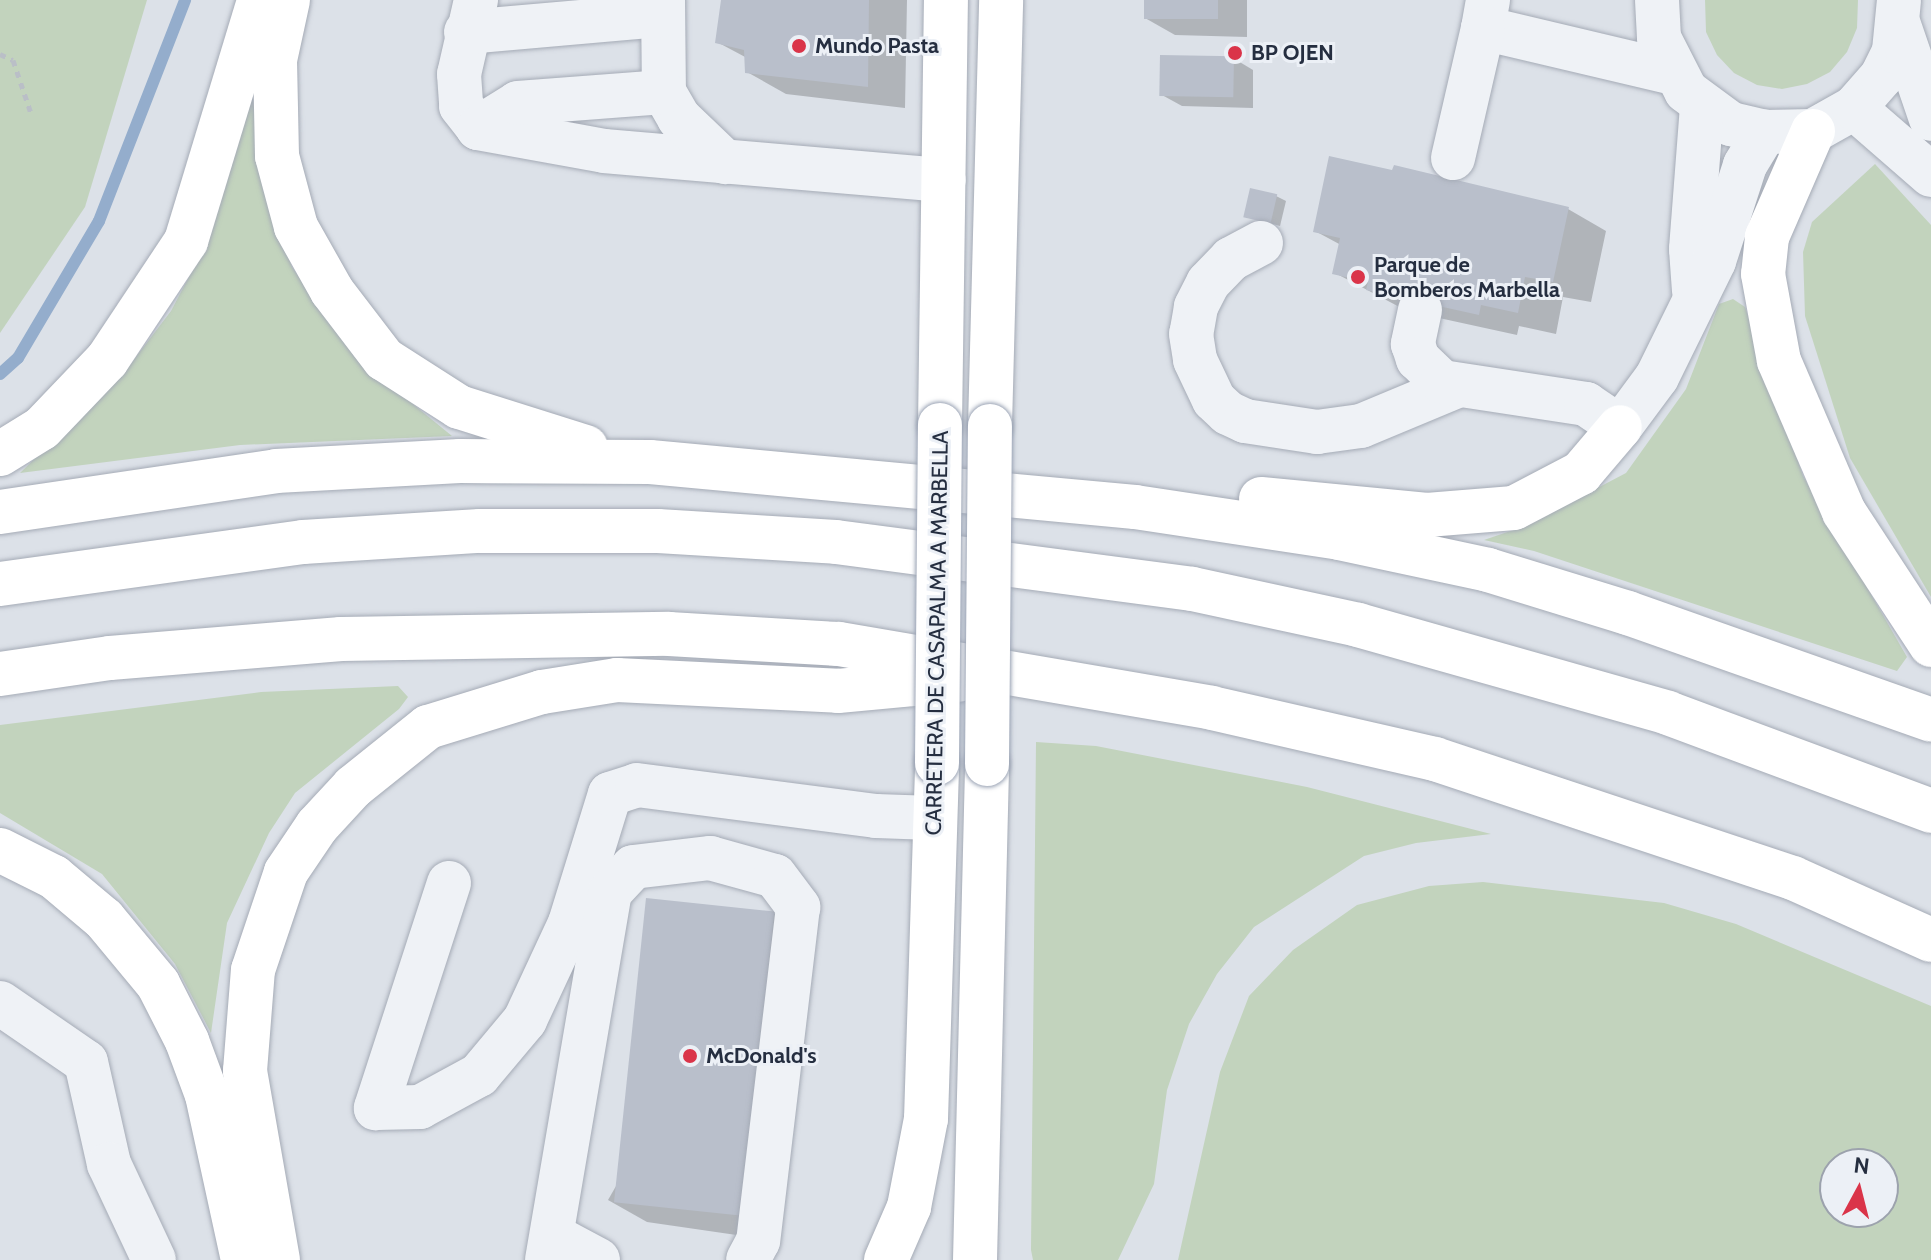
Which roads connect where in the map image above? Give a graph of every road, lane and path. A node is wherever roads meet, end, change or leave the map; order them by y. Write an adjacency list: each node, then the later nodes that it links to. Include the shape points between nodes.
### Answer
1 (259, 0): 29 (main road, via 186,241 107,360 42,428)
2 (288, 0): 30 (main road, via 275,60 277,156 292,213 332,291 384,359 459,407 543,437)
3 (946, 0): 23 (main road, CARRETERA DE CASAPALMA A MARBELLA)
4 (1001, 0): 51 (main road, bridge)
5 (1654, 4): 11 (street, via 1659,38)
6 (663, 8): 9 (street); 12 (street)
7 (1904, 8): 14 (street, via 1882,76); 16 (street)
8 (1486, 14): 11 (street); 20 (street)
9 (471, 16): 17 (street, via 459,74 461,106)
10 (0, 54): 15 (path, via 13,60)
11 (1673, 73): 13 (street)
12 (664, 92): 17 (street, via 518,103); 21 (street, via 679,118)
13 (1702, 106): 19 (street, via 1731,124); 25 (street, via 1691,249)
14 (1854, 108): 18 (street); 22 (street)
15 (32, 116)
16 (1931, 119)
17 (478, 128): 21 (street, via 604,151)
18 (1813, 131): 19 (street); 34 (main road, via 1767,237 1763,274 1779,361 1844,512)
19 (1765, 132): 25 (street, via 1745,165 1714,261)
20 (1453, 158)
21 (725, 162): 23 (street)
22 (1931, 175)
23 (944, 180): 39 (main road, CARRETERA DE CASAPALMA A MARBELLA, bridge)
24 (1261, 243): 27 (street, via 1231,259 1208,283 1196,307 1191,334 1195,360 1209,392 1228,413 1245,421 1317,432 1361,426)
25 (1694, 293): 28 (street, via 1657,377)
26 (1420, 310): 27 (street, via 1413,344 1418,359 1442,382)
27 (1457, 386): 28 (street, via 1586,404)
28 (1620, 427): 31 (main road, via 1581,473 1514,508 1427,515 1235,497)
29 (0, 454)
30 (650, 462): 31 (main road); 32 (main road, via 460,461 276,471)
31 (1135, 507): 37 (main road, via 1339,538 1488,570 1688,633)
32 (0, 512)
33 (0, 584): 38 (main road, via 303,542 480,531 658,531 898,549 1192,589 1358,625 1668,713)
34 (1931, 645)
35 (0, 674): 36 (main road, via 110,658 341,639 669,634 839,644)
36 (1013, 675): 42 (main road, via 1212,708 1435,759 1793,878); 47 (main road, via 838,691 617,680 476,708 428,727 388,758 317,826 286,872 253,970 245,1071)
37 (1931, 720)
38 (1931, 811)
39 (933, 818): 41 (street, via 818,810 637,785 610,794 570,923 525,1020 479,1075 420,1107 376,1108); 50 (main road, CARRETERA DE CASAPALMA A MARBELLA, via 926,1119 909,1207)
40 (0, 850): 46 (main road, via 54,877 104,919 158,984 207,1095)
41 (449, 883)
42 (1931, 940)
43 (0, 1003): 45 (street, via 86,1062 109,1164)
44 (550, 1248): 48 (street); 49 (street, via 610,892 633,867 710,858 775,876 798,907 758,1241)
45 (154, 1260)
46 (243, 1260)
47 (278, 1260)
48 (598, 1260)
49 (748, 1260)
50 (886, 1260)
51 (975, 1260)

